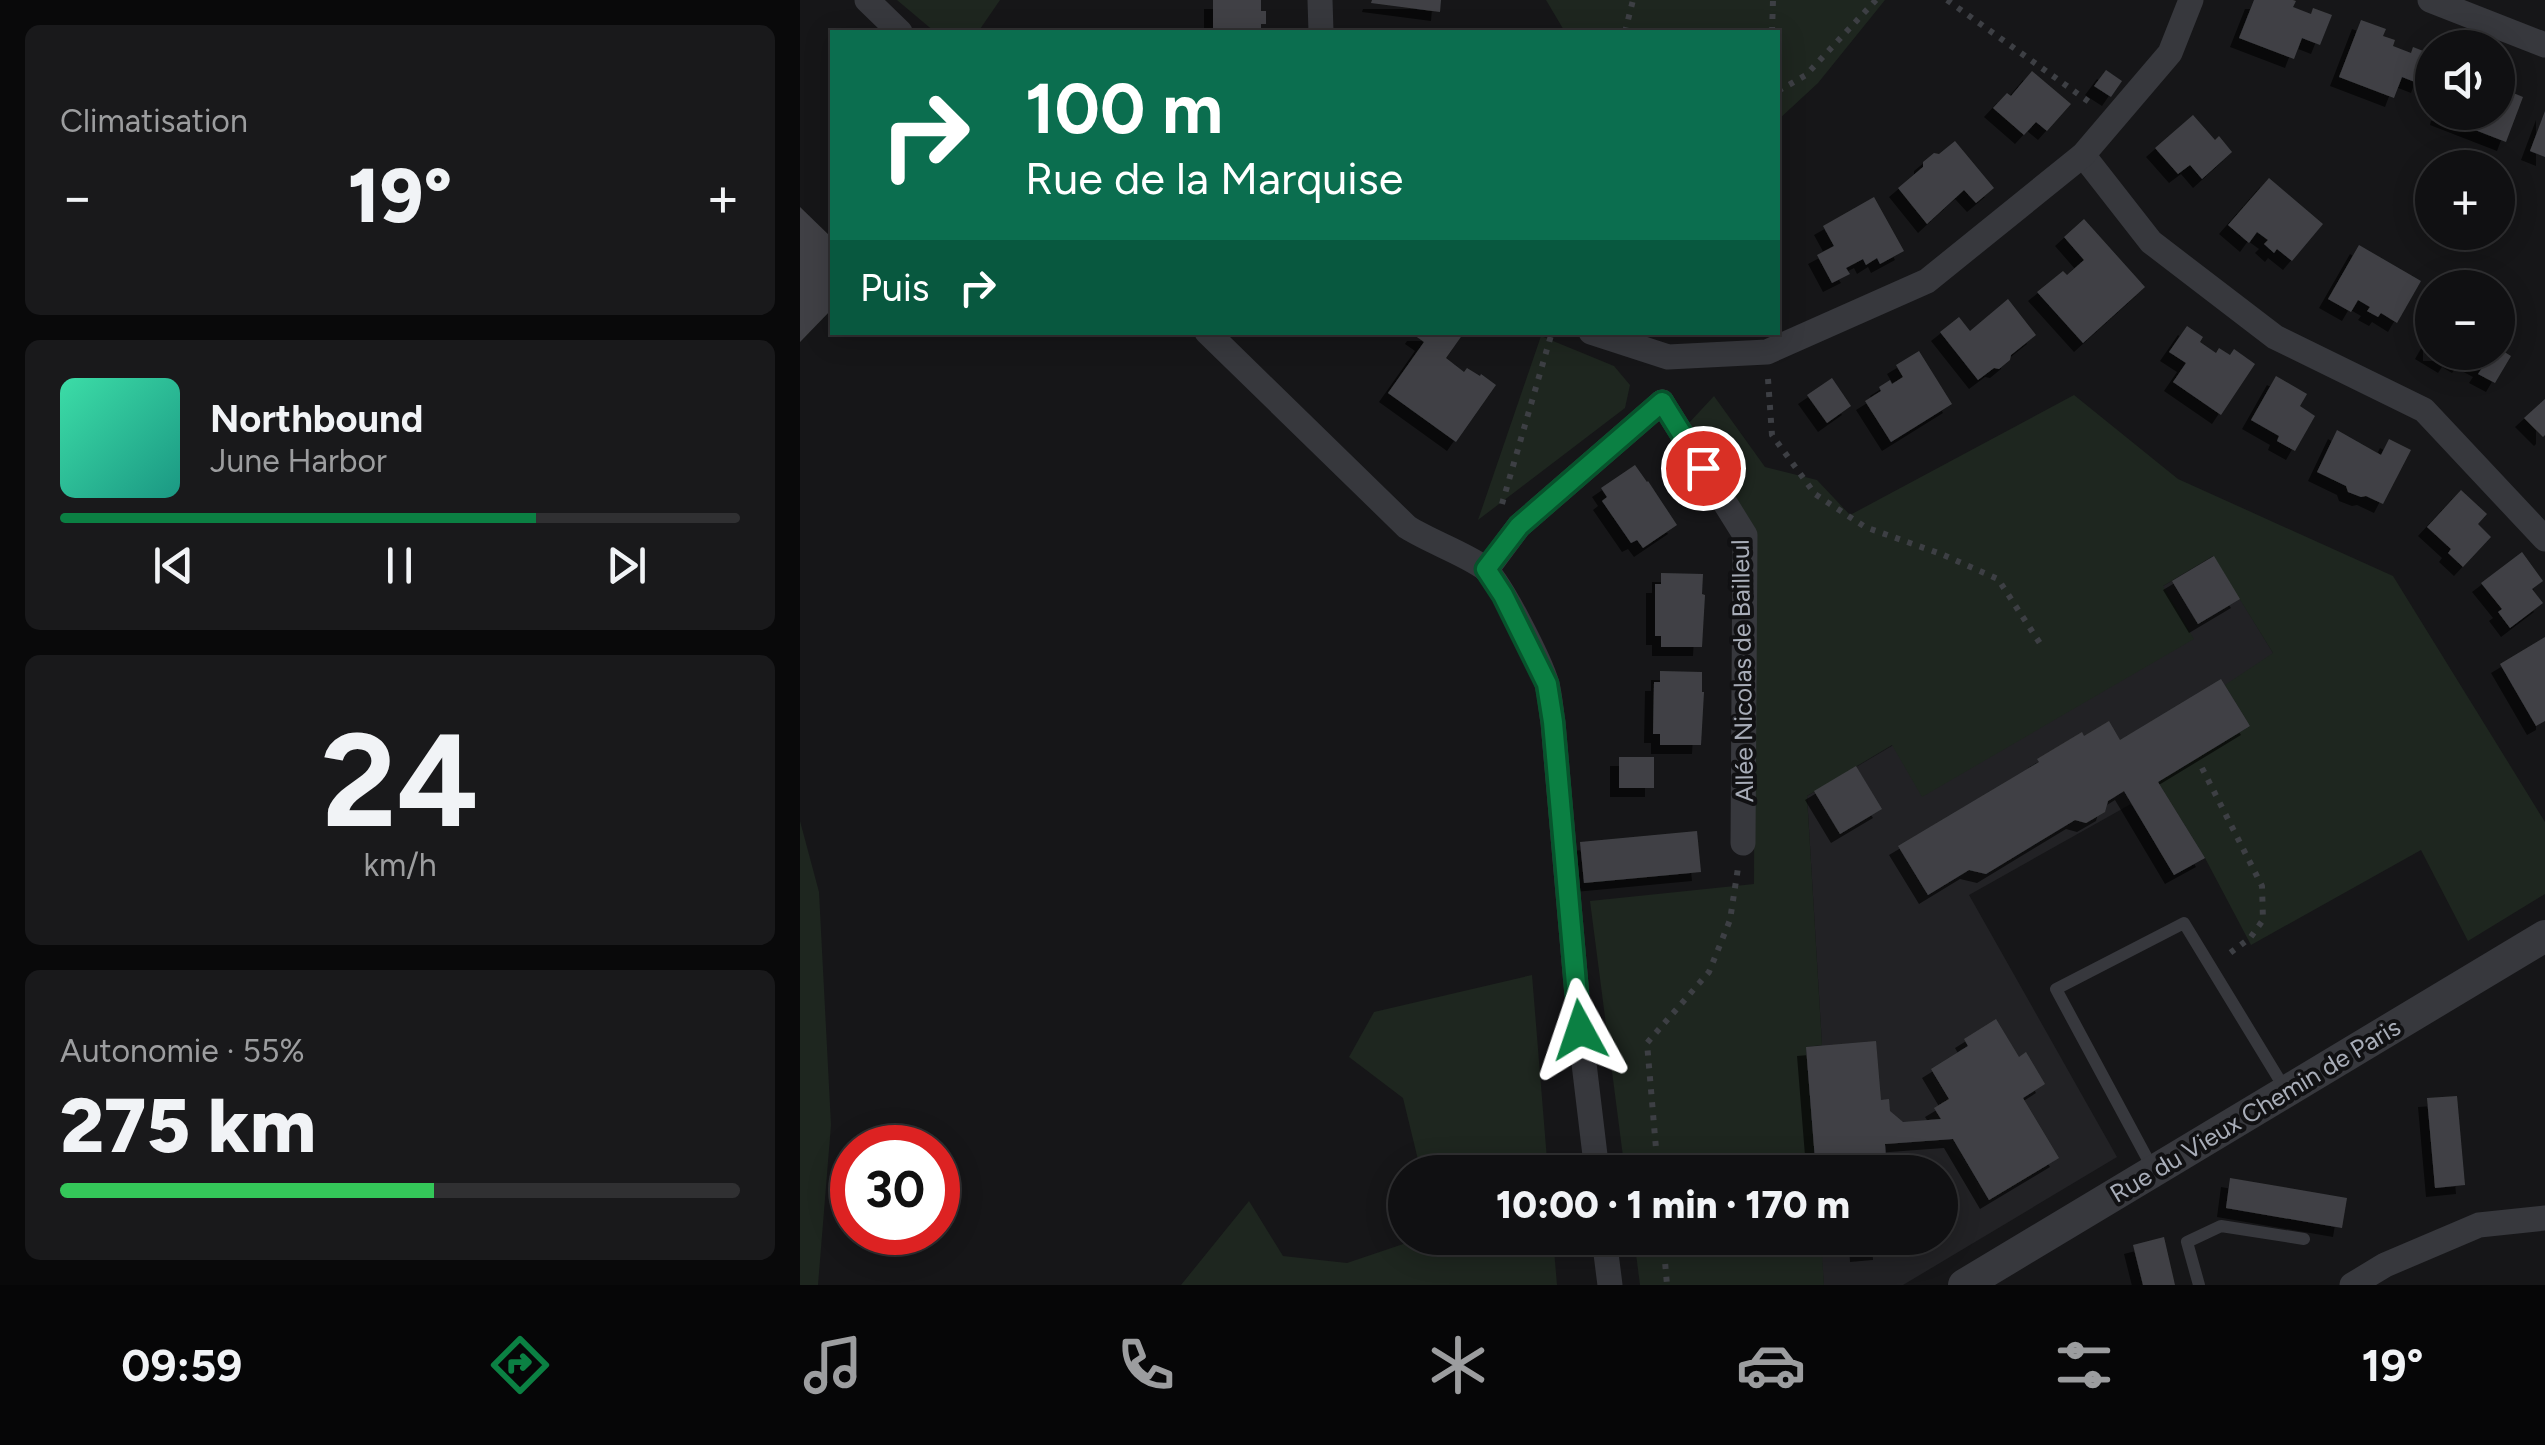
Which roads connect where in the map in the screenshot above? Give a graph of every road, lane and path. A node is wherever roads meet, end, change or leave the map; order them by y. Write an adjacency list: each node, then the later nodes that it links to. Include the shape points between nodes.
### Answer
1 (866, 0): 9 (street)
2 (1320, 0): 10 (street)
3 (1633, 0): 11 (path)
4 (1773, 0): 12 (path)
5 (1876, 0): 14 (path, via 1806,75)
6 (1947, 0): 15 (path)
7 (2191, 0): 15 (street, via 2170,53)
8 (2430, 0): 13 (street)
9 (898, 30)
10 (1322, 30)
11 (1626, 30)
12 (1772, 30)
13 (2545, 45)
14 (1780, 91)
15 (2114, 119): 16 (street)
16 (2083, 155): 20 (street, via 1927,281); 24 (street, via 2151,242 2275,338 2424,410)
17 (1210, 335): 25 (street, via 1407,526)
18 (1551, 335): 23 (path)
19 (1601, 335): 21 (street)
20 (1766, 352): 21 (street); 26 (path, via 1772,435 1815,494 1866,527 1998,580)
21 (1668, 357): 22 (street)
22 (1662, 402): 25 (street, via 1519,526); 28 (street, Allée Nicolas de Bailleul, via 1744,535)
23 (1500, 512)
24 (2545, 538)
25 (1486, 569): 32 (street, via 1547,684)
26 (2043, 648)
27 (2202, 768): 30 (path, via 2262,886 2263,920 2250,938)
28 (1743, 842): 33 (path, via 1730,920 1709,972 1647,1043)
29 (2545, 936): 31 (street, Rue du Vieux Chemin de Paris)
30 (2210, 965): 31 (lane); 34 (lane, via 2184,923 2056,989)
31 (2286, 1091): 34 (street, Rue du Vieux Chemin de Paris)
32 (1595, 1155)
33 (1657, 1155)
34 (2154, 1171): 41 (street, Rue du Vieux Chemin de Paris)
35 (2545, 1218): 43 (street, via 2479,1224)
36 (2304, 1239): 42 (lane, via 2220,1226 2187,1242)
37 (1606, 1255): 39 (street)
38 (1664, 1255): 40 (path)
39 (1610, 1285)
40 (1667, 1285)
41 (1964, 1285)
42 (2200, 1285)
43 (2352, 1285)

